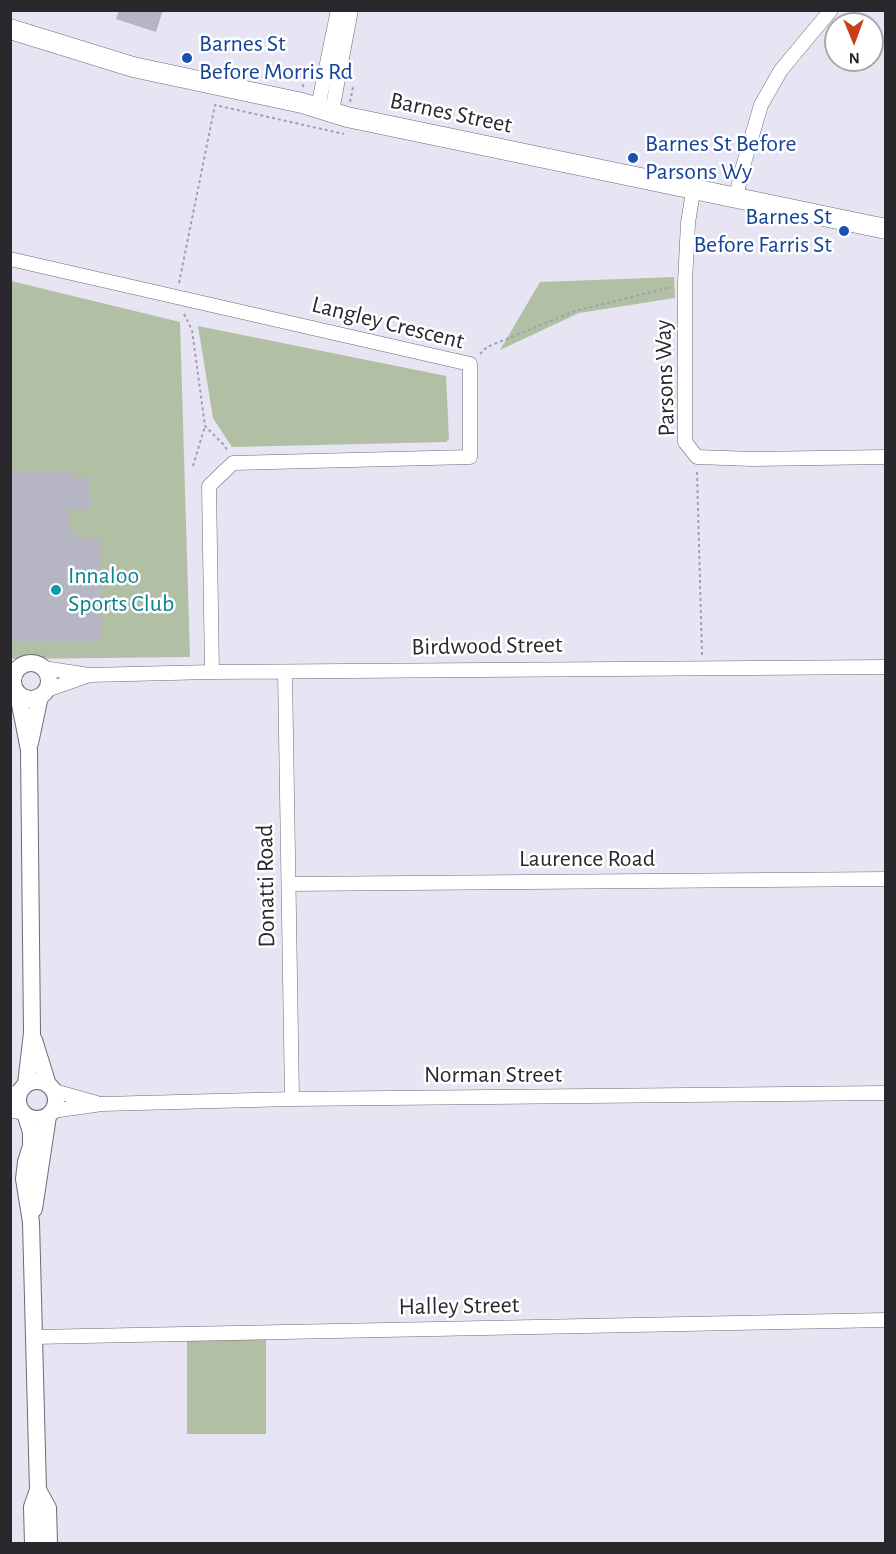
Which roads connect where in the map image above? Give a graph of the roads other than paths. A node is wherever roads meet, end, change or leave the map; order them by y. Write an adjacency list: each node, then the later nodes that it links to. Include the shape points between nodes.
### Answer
1 (339, 10): 6 (street)
2 (351, 10): 6 (street)
3 (824, 13): 8 (street, via 781,70 761,105)
4 (10, 17): 6 (main road, Barnes Street, via 140,56)
5 (10, 29): 6 (main road, Barnes Street, via 133,67)
6 (326, 103): 7 (main road, Barnes Street, via 350,104)
7 (694, 184): 8 (main road, Barnes Street); 12 (street, Parsons Way, via 688,223 685,442 697,457)
8 (737, 193): 9 (main road, Barnes Street); 10 (main road, Barnes Street)
9 (885, 218)
10 (885, 229)
11 (10, 259): 16 (street, Langley Crescent, via 470,364 470,458 233,463 209,486)
12 (885, 457)
13 (885, 667): 17 (street, Birdwood Street)
14 (43, 668): 15 (street, via 30,663); 18 (street, Birdwood Street); 20 (street, via 49,681)
15 (14, 669): 19 (street)
16 (212, 672): 17 (street, Birdwood Street); 18 (street, Birdwood Street)
17 (285, 672): 23 (street, Donatti Road)
18 (88, 675): 20 (street, Birdwood Street)
19 (14, 691): 20 (street, via 31,699); 21 (street)
20 (43, 693): 21 (street)
21 (29, 750): 24 (street)
22 (885, 879): 23 (street, Laurence Road)
23 (289, 884): 28 (street, Donatti Road)
24 (32, 1033): 25 (street); 26 (street)
25 (51, 1088): 26 (street, via 39,1081); 29 (street, Norman Street); 31 (street, via 56,1101)
26 (19, 1090): 30 (street)
27 (885, 1093): 28 (street, Norman Street)
28 (292, 1099): 29 (street, Norman Street)
29 (102, 1104): 31 (street, Norman Street)
30 (19, 1113): 31 (street, via 37,1119); 32 (street, via 31,1132 24,1179)
31 (50, 1113): 32 (street)
32 (31, 1222): 34 (street)
33 (885, 1320): 34 (street, Halley Street)
34 (34, 1337): 35 (street)
35 (38, 1490): 36 (street, via 32,1508); 37 (street, via 48,1508)
36 (33, 1544)
37 (49, 1544)

